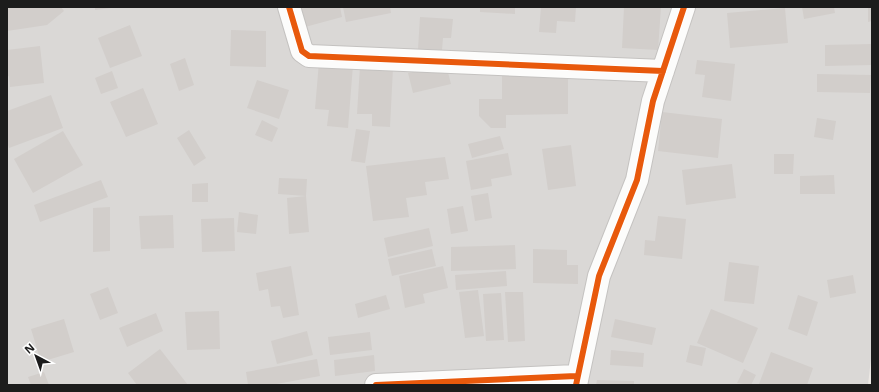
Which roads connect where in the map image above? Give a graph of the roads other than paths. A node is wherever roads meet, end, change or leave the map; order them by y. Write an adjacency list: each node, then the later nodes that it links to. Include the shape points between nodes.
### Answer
1 (288, 7): 3 (street, via 302,51 309,56)
2 (684, 7): 3 (street)
3 (663, 71): 4 (street, via 653,101 637,180 599,276)
4 (576, 381): 5 (street)
5 (376, 385)

